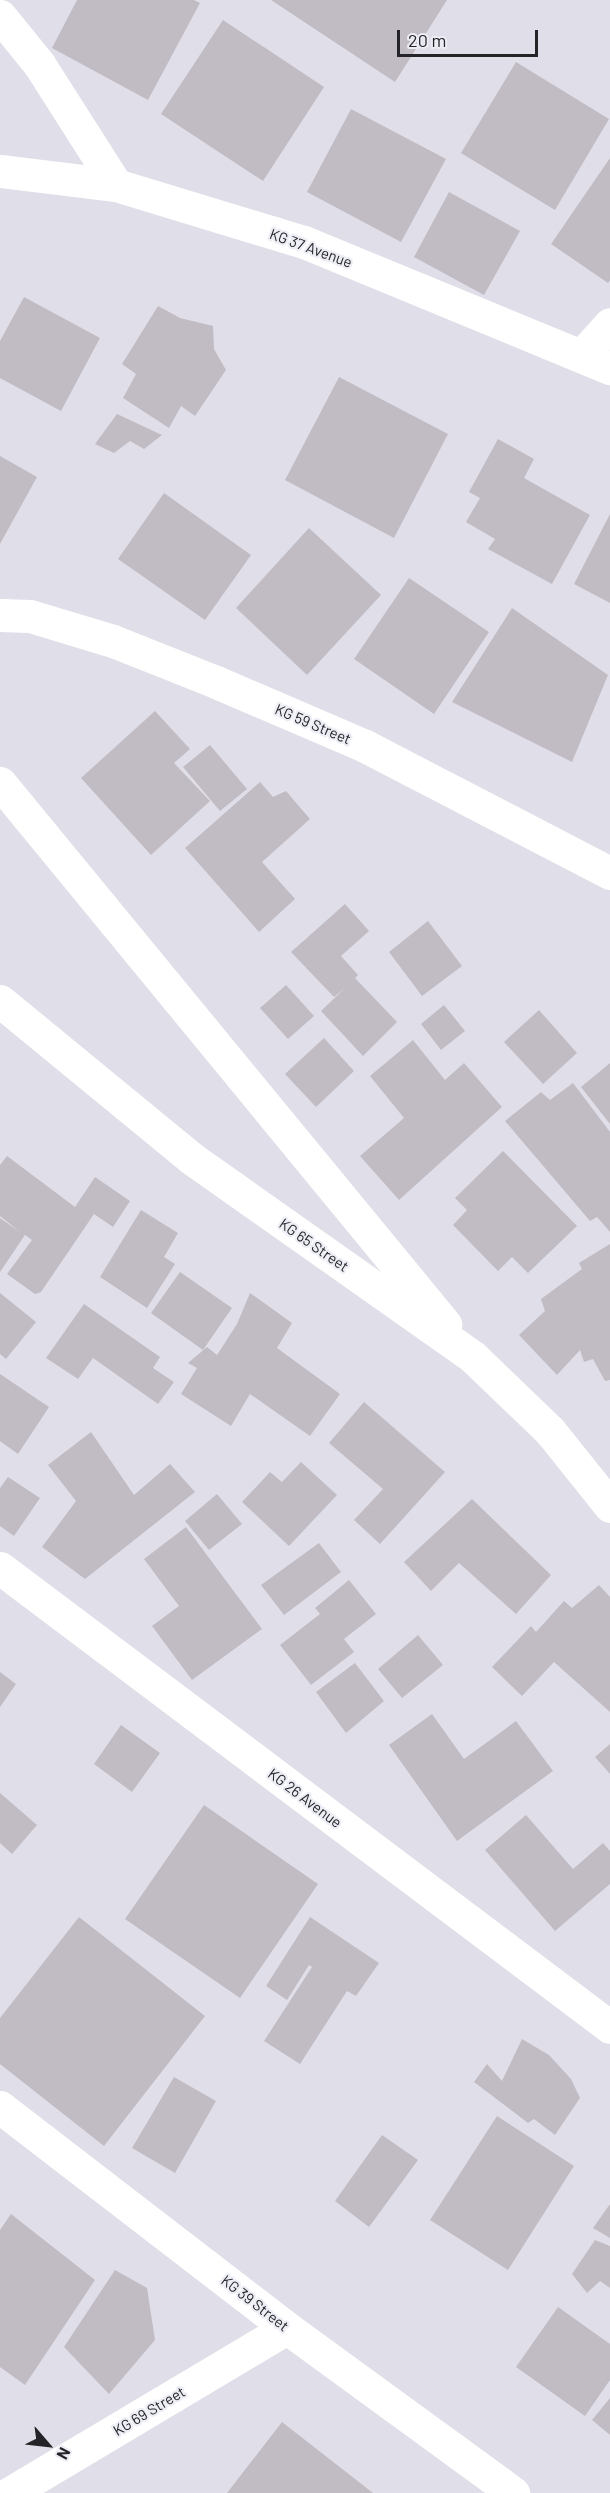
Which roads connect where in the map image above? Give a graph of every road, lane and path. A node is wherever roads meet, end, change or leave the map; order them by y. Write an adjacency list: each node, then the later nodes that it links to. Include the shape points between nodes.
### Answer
1 (0, 16): 3 (street, via 39,64)
2 (0, 171): 3 (street, KG 37 Avenue)
3 (116, 185): 5 (street, KG 37 Avenue, via 304,242)
4 (610, 324): 5 (street)
5 (595, 362)
6 (0, 615): 8 (street, KG 59 Street, via 30,616 113,641 216,682 365,746)
7 (0, 783): 10 (street)
8 (610, 873)
9 (0, 1001): 10 (street, KG 65 Street, via 190,1158)
10 (472, 1356): 11 (street, KG 65 Street, via 550,1431)
11 (610, 1506)
12 (0, 1568): 13 (street, KG 26 Avenue)
13 (610, 2027)
14 (0, 2107): 15 (street, KG 39 Street)
15 (287, 2328): 16 (street, KG 69 Street); 17 (street, KG 39 Street)
16 (10, 2493)
17 (513, 2493)

